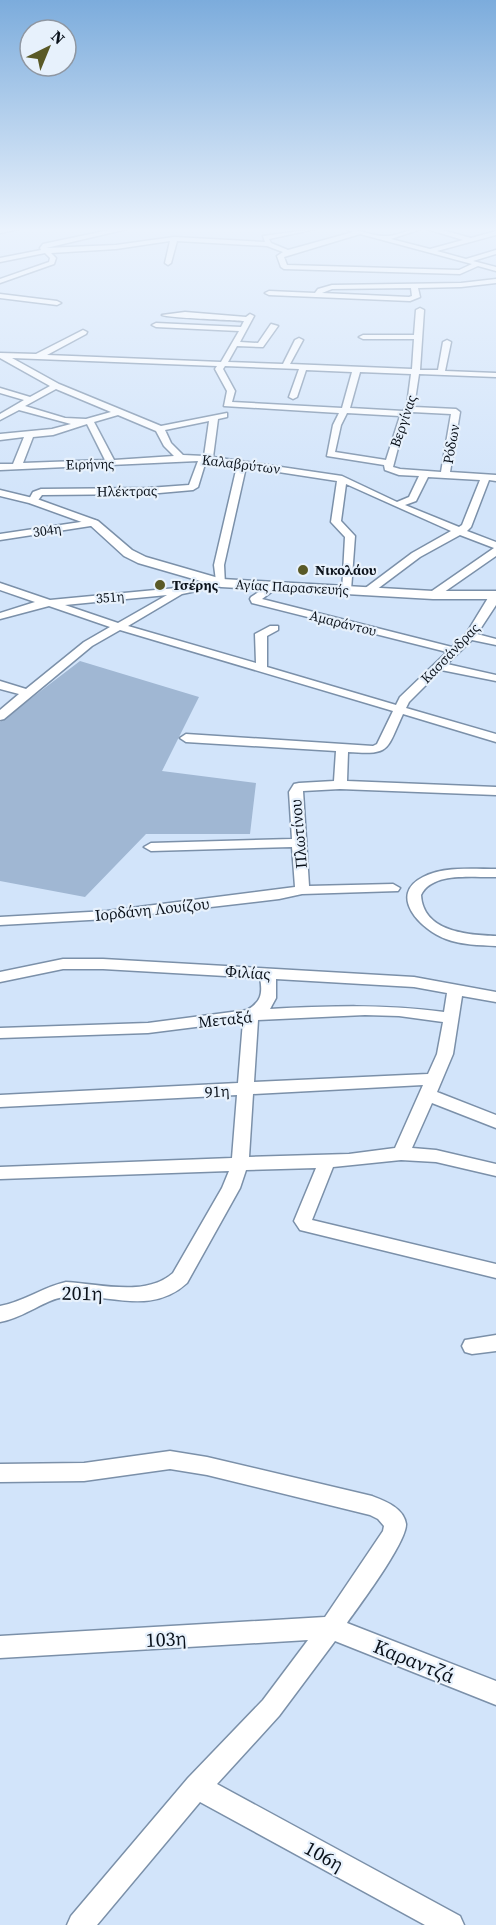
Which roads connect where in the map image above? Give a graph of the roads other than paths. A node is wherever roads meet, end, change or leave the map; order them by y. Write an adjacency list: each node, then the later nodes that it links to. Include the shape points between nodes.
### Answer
1 (206, 319): 6 (street)
2 (249, 319): 7 (street)
3 (419, 319): 10 (street, Βεργίνας)
4 (156, 325): 6 (street)
5 (274, 326): 13 (street, via 260,345)
6 (202, 327): 7 (street)
7 (242, 329): 13 (street)
8 (83, 332): 15 (street)
9 (363, 337): 10 (street)
10 (417, 338): 20 (street, Βεργίνας)
11 (299, 340): 17 (street)
12 (447, 342): 21 (street)
13 (233, 344): 16 (street)
14 (2, 356): 15 (street); 23 (street)
15 (36, 358): 16 (street)
16 (225, 365): 17 (street); 29 (street, via 219,369 231,391 227,404)
17 (285, 367): 18 (street)
18 (303, 368): 19 (street); 25 (street)
19 (356, 370): 20 (street); 29 (street)
20 (415, 372): 21 (street); 31 (street, Βεργίνας)
21 (441, 373): 22 (street)
22 (496, 375)
23 (56, 386): 26 (street); 28 (street)
24 (0, 391): 26 (street)
25 (293, 397)
26 (30, 400): 27 (street)
27 (20, 406): 33 (street); 35 (street)
28 (108, 409): 30 (street); 35 (street)
29 (343, 411): 31 (street); 43 (street, via 330,454)
30 (118, 412): 36 (street); 37 (street)
31 (406, 412): 43 (street, Βεργίνας); 48 (street, Ρόδων, via 456,412)
32 (225, 415): 34 (street)
33 (0, 417)
34 (214, 418): 37 (street); 41 (street)
35 (71, 422): 36 (street)
36 (90, 422): 38 (street); 44 (street)
37 (160, 429): 40 (street, Καλαβρύτων, via 167,444)
38 (29, 435): 39 (street); 45 (street)
39 (0, 437)
40 (181, 458): 41 (street, Καλαβρύτων); 44 (street, Ειρήνης)
41 (208, 459): 42 (street, Καλαβρύτων); 52 (street, Ηλέκτρας, via 201,463 195,485 187,489 41,492)
42 (242, 463): 50 (street, Καλαβρύτων); 59 (street, via 219,565)
43 (389, 463): 47 (street, Βεργίνας, via 392,471)
44 (111, 464): 45 (street, Ειρήνης)
45 (17, 466): 46 (street, Ειρήνης)
46 (0, 467)
47 (424, 474): 48 (street); 53 (street, via 414,497)
48 (445, 475): 49 (street)
49 (491, 478): 55 (street, via 466,527)
50 (342, 479): 53 (street, Καλαβρύτων); 63 (street, via 336,522 350,536)
51 (0, 493): 52 (street, Αγίας Παρασκευής)
52 (33, 501): 54 (street, Αγίας Παρασκευής)
53 (396, 506): 55 (street, Καλαβρύτων)
54 (94, 523): 56 (street, 304η); 59 (street, Αγίας Παρασκευής, via 134,556)
55 (457, 532): 57 (street, Καλαβρύτων); 64 (street)
56 (0, 537)
57 (496, 546)
58 (496, 551): 65 (street)
59 (221, 583): 60 (street, Αγίας Παρασκευής); 62 (street, 351η)
60 (274, 585): 63 (street, Αγίας Παρασκευής); 74 (street, Αμαράντου, via 256,601)
61 (0, 586): 67 (street)
62 (187, 590): 67 (street, 351η); 70 (street)
63 (346, 590): 64 (street, Αγίας Παρασκευής)
64 (368, 591): 65 (street, Αγίας Παρασκευής)
65 (433, 595): 66 (street, Αγίας Παρασκευής)
66 (496, 595): 69 (street, Κασσάνδρας)
67 (47, 603): 68 (street, 351η); 70 (street)
68 (0, 616)
69 (491, 619): 72 (street, Κασσάνδρας, via 476,625)
70 (117, 626): 76 (street); 79 (street, via 88,644)
71 (274, 628): 76 (street, via 261,634)
72 (470, 636): 73 (street); 74 (street, Κασσάνδρας)
73 (496, 642)
74 (456, 651): 75 (street, Κασσάνδρας)
75 (438, 666): 77 (street); 80 (street, Κασσάνδρας, via 404,700)
76 (261, 668): 80 (street)
77 (496, 678)
78 (0, 685): 79 (street)
79 (28, 693): 81 (street)
80 (402, 709): 83 (street); 84 (street, Κασσάνδρας, via 376,750)
81 (0, 716)
82 (186, 738): 84 (street)
83 (496, 738)
84 (342, 749): 85 (street)
85 (340, 785): 86 (street); 87 (street, Πλωτίνου, via 307,785 295,792)
86 (496, 791)
87 (301, 843): 88 (street); 91 (street, Πλωτίνου)
88 (151, 847)
89 (496, 873): 93 (street, via 440,876 418,887 413,898 417,912 434,928 468,940)
90 (393, 888): 91 (street, Ιορδάνη Λουίζου)
91 (302, 890): 92 (street, Ιορδάνη Λουίζου, via 107,915)
92 (0, 921)
93 (496, 940)
94 (267, 974): 95 (street, Φιλίας, via 73,964); 96 (street, Φιλίας); 98 (street, via 270,999)
95 (0, 977)
96 (455, 988): 97 (street, Φιλίας); 99 (street)
97 (496, 997)
98 (251, 1015): 99 (street, Μεταξά, via 399,1011); 100 (street, Μεταξά, via 147,1028); 102 (street)
99 (449, 1018): 101 (street, via 449,1040)
100 (0, 1033)
101 (431, 1086): 102 (street, 91η); 104 (street); 105 (street)
102 (246, 1090): 103 (street, 91η); 107 (street)
103 (0, 1101)
104 (496, 1122)
105 (401, 1154): 106 (street); 108 (street, via 445,1157)
106 (327, 1161): 107 (street); 110 (street, via 303,1221 306,1225)
107 (240, 1164): 109 (street); 111 (street, 201η, via 187,1270 169,1288 136,1295 66,1289 47,1294 13,1313)
108 (496, 1170)
109 (0, 1173)
110 (496, 1271)
111 (0, 1314)
112 (496, 1343): 113 (street)
113 (472, 1346)
114 (0, 1473): 115 (street, via 84,1472 170,1460 386,1512 395,1523 394,1534)
115 (331, 1628): 116 (street, 103η); 117 (street, Καραντζά); 118 (street, via 271,1708)
116 (0, 1647)
117 (496, 1694)
118 (197, 1787): 119 (street); 120 (street, 106η)
119 (80, 1925)
120 (451, 1925)

